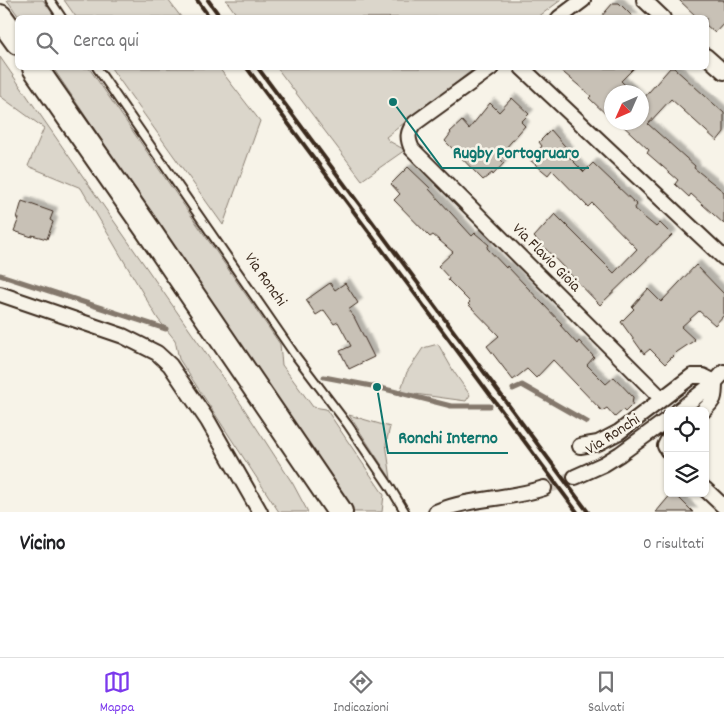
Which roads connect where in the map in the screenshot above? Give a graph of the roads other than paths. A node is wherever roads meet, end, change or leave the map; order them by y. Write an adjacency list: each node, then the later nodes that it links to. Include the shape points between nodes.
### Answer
1 (50, 0): 4 (lane)
2 (583, 0): 5 (street)
3 (644, 0): 6 (street)
4 (60, 15)
5 (563, 15)
6 (660, 15)
7 (0, 17): 8 (highway)
8 (15, 38)
9 (709, 59): 14 (street)
10 (36, 70): 28 (highway)
11 (98, 70): 29 (lane, Via Ronchi)
12 (488, 70): 18 (street, Via Flavio Gioia, via 415,123 407,139 412,149)
13 (524, 70): 15 (street)
14 (724, 72)
15 (724, 258)
16 (0, 294): 27 (street, via 123,336 157,353 170,364 208,421)
17 (719, 377): 18 (street, via 692,376); 19 (street); 20 (street, via 715,398)
18 (662, 399): 22 (street, via 619,432 598,443)
19 (683, 407)
20 (708, 407)
21 (664, 421): 23 (street, Via Ronchi, via 620,454)
22 (580, 446)
23 (575, 477)
24 (544, 488): 30 (street, via 517,496 452,505)
25 (709, 493): 26 (street)
26 (724, 507)
27 (260, 512)
28 (340, 512)
29 (405, 512)
30 (436, 512)

